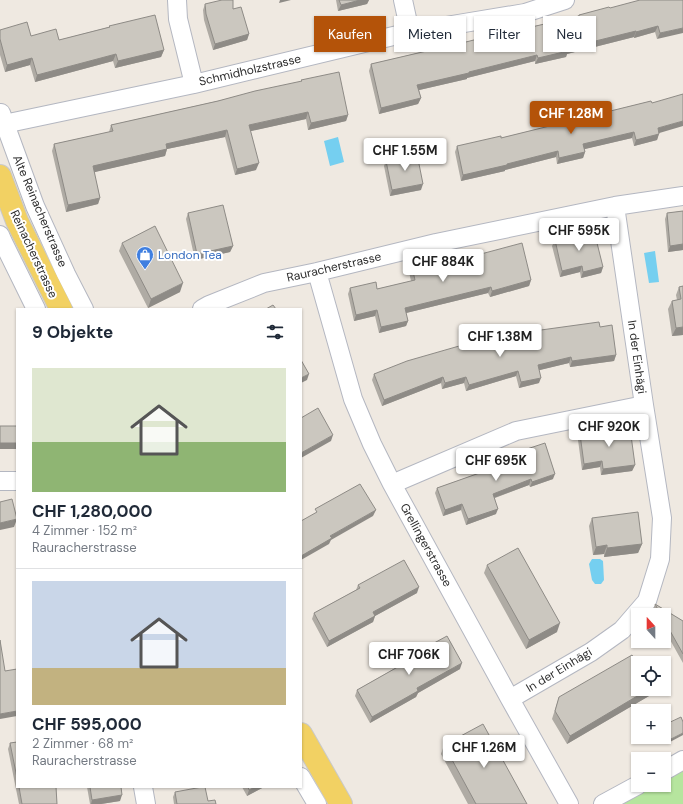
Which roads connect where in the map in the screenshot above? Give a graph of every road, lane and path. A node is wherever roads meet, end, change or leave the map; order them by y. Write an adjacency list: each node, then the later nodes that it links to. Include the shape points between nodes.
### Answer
1 (177, 0): 7 (street, via 178,19)
2 (404, 0): 4 (street)
3 (565, 0): 5 (street, Schmidholzstrasse, via 524,13)
4 (407, 16)
5 (466, 23)
6 (394, 36): 7 (street, Schmidholzstrasse)
7 (194, 84): 8 (street, Schmidholzstrasse)
8 (1, 119): 16 (street, Alte Reinacherstrasse, via 36,206)
9 (0, 176): 15 (main road, Reinacherstrasse, via 17,221)
10 (683, 196): 11 (street, Rauracherstrasse)
11 (616, 206): 13 (street, Rauracherstrasse, via 436,243); 18 (street, In der Einhägi)
12 (0, 235): 14 (street)
13 (317, 272): 17 (street, Rauracherstrasse, via 264,283); 21 (street, Grellingerstrasse, via 353,399)
14 (35, 308)
15 (60, 308)
16 (83, 308)
17 (204, 308)
18 (644, 405): 21 (street, via 516,432); 22 (street, In der Einhägi, via 662,518 660,559 647,601 616,635)
19 (0, 481): 20 (street)
20 (16, 481)
21 (392, 484): 22 (street, Grellingerstrasse)
22 (510, 699): 32 (street, Grellingerstrasse)
23 (302, 736): 31 (main road)
24 (683, 760): 25 (street)
25 (671, 767)
26 (302, 778): 30 (street)
27 (143, 788): 29 (street)
28 (631, 789): 33 (street)
29 (146, 804)
30 (317, 804)
31 (341, 804)
32 (569, 804)
33 (603, 804)

